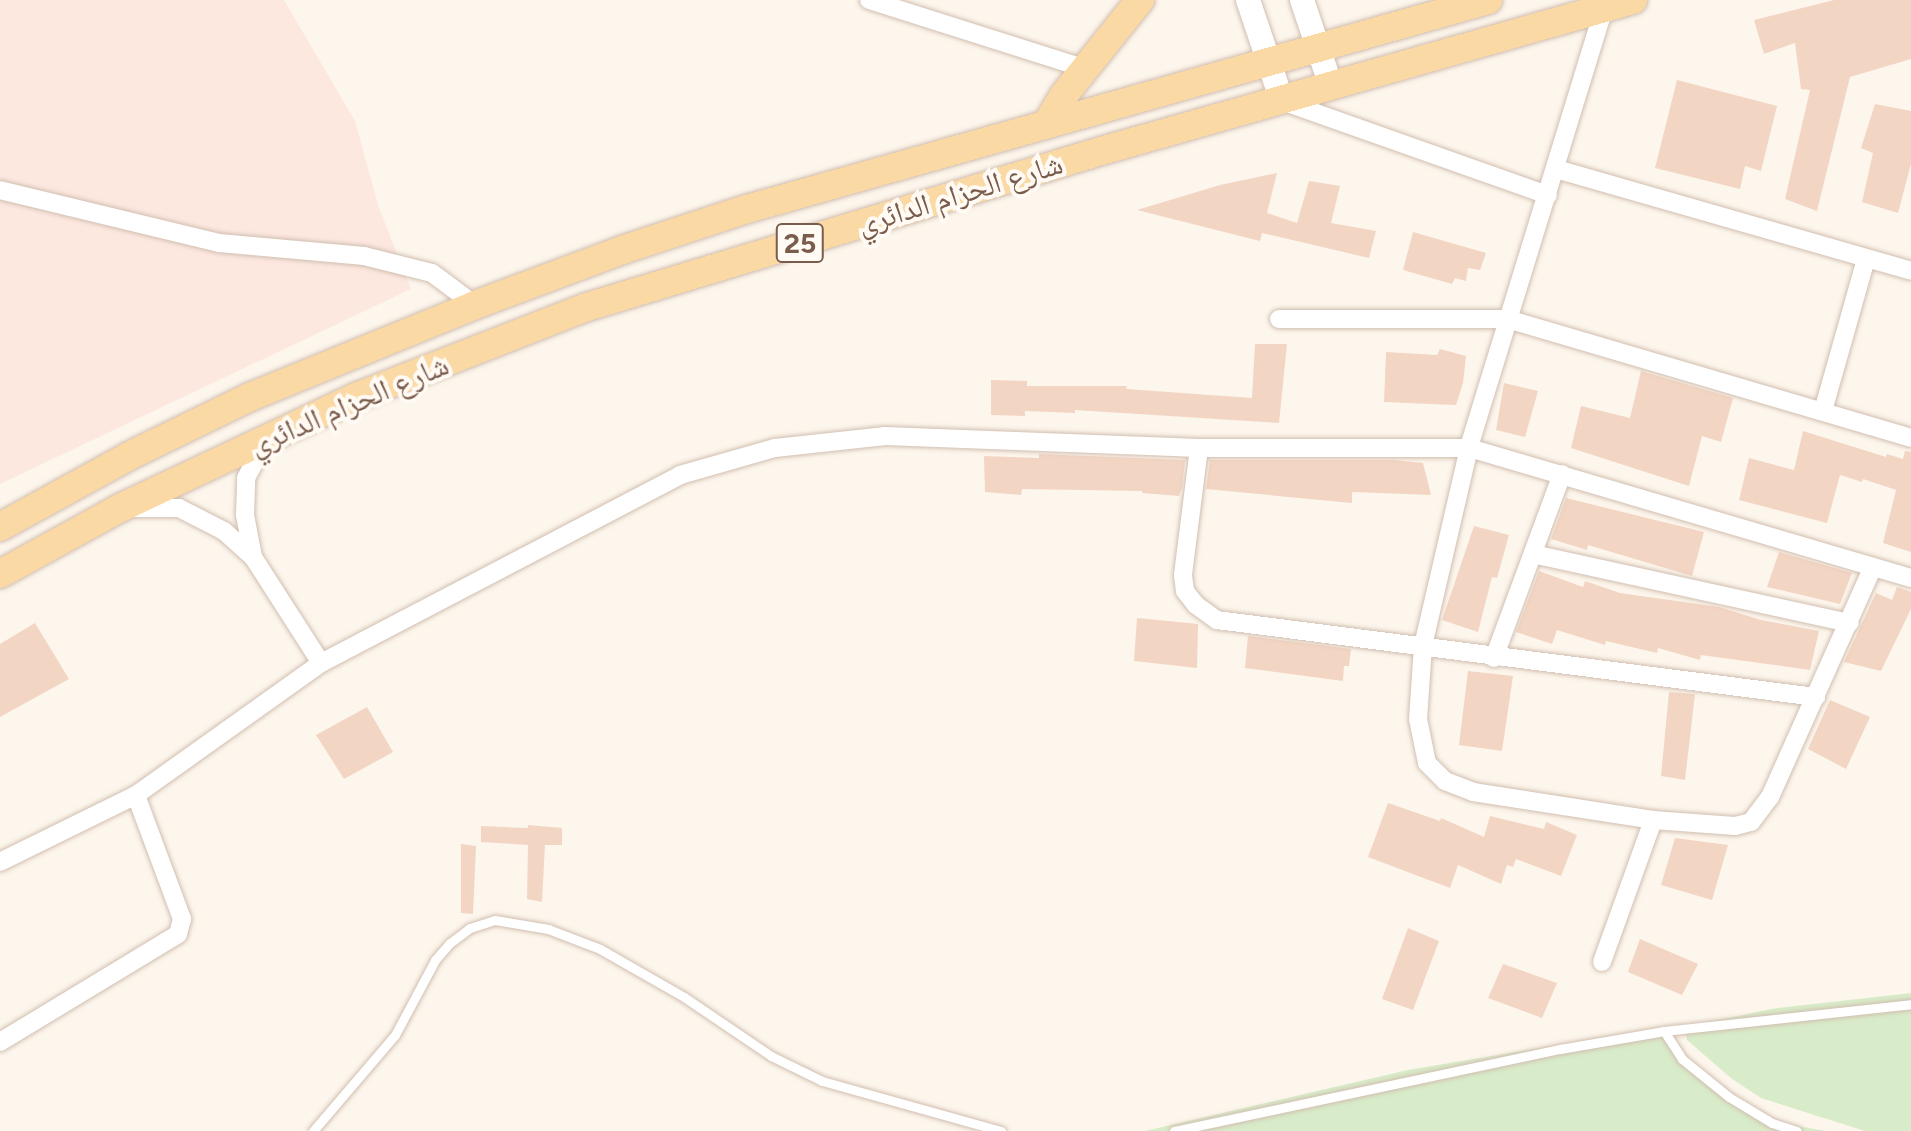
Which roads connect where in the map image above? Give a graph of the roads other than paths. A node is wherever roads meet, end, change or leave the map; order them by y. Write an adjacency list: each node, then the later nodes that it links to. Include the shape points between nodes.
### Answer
1 (869, 0): 10 (street)
2 (1140, 0): 10 (main road)
3 (1248, 0): 9 (street)
4 (1302, 0): 8 (street)
5 (1488, 0): 8 (main road, شارع الحزام الدائري / 25)
6 (1633, 0): 7 (main road, شارع الحزام الدائري / 25)
7 (1604, 8): 11 (main road, شارع الحزام الدائري / 25); 14 (street)
8 (1318, 48): 9 (main road, شارع الحزام الدائري / 25); 11 (street)
9 (1269, 61): 12 (street); 13 (main road, شارع الحزام الدائري / 25)
10 (1084, 68): 13 (main road)
11 (1331, 86): 12 (main road, شارع الحزام الدائري / 25)
12 (1282, 101): 16 (street); 24 (main road, شارع الحزام الدائري / 25, via 587,307 356,397)
13 (1046, 125): 19 (main road, شارع الحزام الدائري / 25, via 747,209)
14 (1556, 169): 16 (street); 17 (street)
15 (0, 190): 19 (street, via 219,243 364,256 432,273)
16 (1548, 195): 21 (street)
17 (1866, 259): 18 (street); 22 (street)
18 (1911, 271)
19 (475, 305): 29 (main road, شارع الحزام الدائري / 25, via 250,397)
20 (1279, 319): 21 (street)
21 (1507, 319): 22 (street); 26 (street)
22 (1823, 411): 23 (street)
23 (1911, 438)
24 (267, 439): 28 (main road, شارع الحزام الدائري / 25); 31 (street, via 246,478 245,515)
25 (1199, 448): 26 (street); 36 (street, via 1183,575 1185,591 1196,605 1230,624); 38 (street, via 885,436 775,448 680,475)
26 (1469, 448): 27 (street); 36 (street)
27 (1562, 474): 30 (street); 32 (street)
28 (120, 508): 31 (street, via 179,508 224,531); 33 (main road, شارع الحزام الدائري / 25)
29 (0, 527)
30 (1533, 554): 35 (street); 37 (street)
31 (253, 557): 38 (street)
32 (1873, 567): 34 (street); 35 (street)
33 (0, 574)
34 (1911, 578)
35 (1850, 623): 39 (street)
36 (1423, 646): 37 (street); 41 (street, via 1418,719 1427,763 1445,781 1473,792)
37 (1494, 658): 39 (street)
38 (321, 663): 40 (street)
39 (1816, 697): 41 (street, via 1770,797 1751,822 1735,826)
40 (136, 795): 42 (street); 46 (street, via 182,919 178,934)
41 (1653, 820): 43 (street)
42 (0, 862)
43 (1602, 962)
44 (1911, 1004): 45 (lane)
45 (1664, 1031): 49 (lane, via 1428,1075); 50 (lane, via 1682,1059 1729,1097 1772,1123)
46 (0, 1042)
47 (313, 1131): 48 (lane, via 390,1042 435,960 470,928 495,920 548,929 600,949 771,1056 822,1081)
48 (1001, 1131)
49 (1174, 1131)
50 (1797, 1131)

